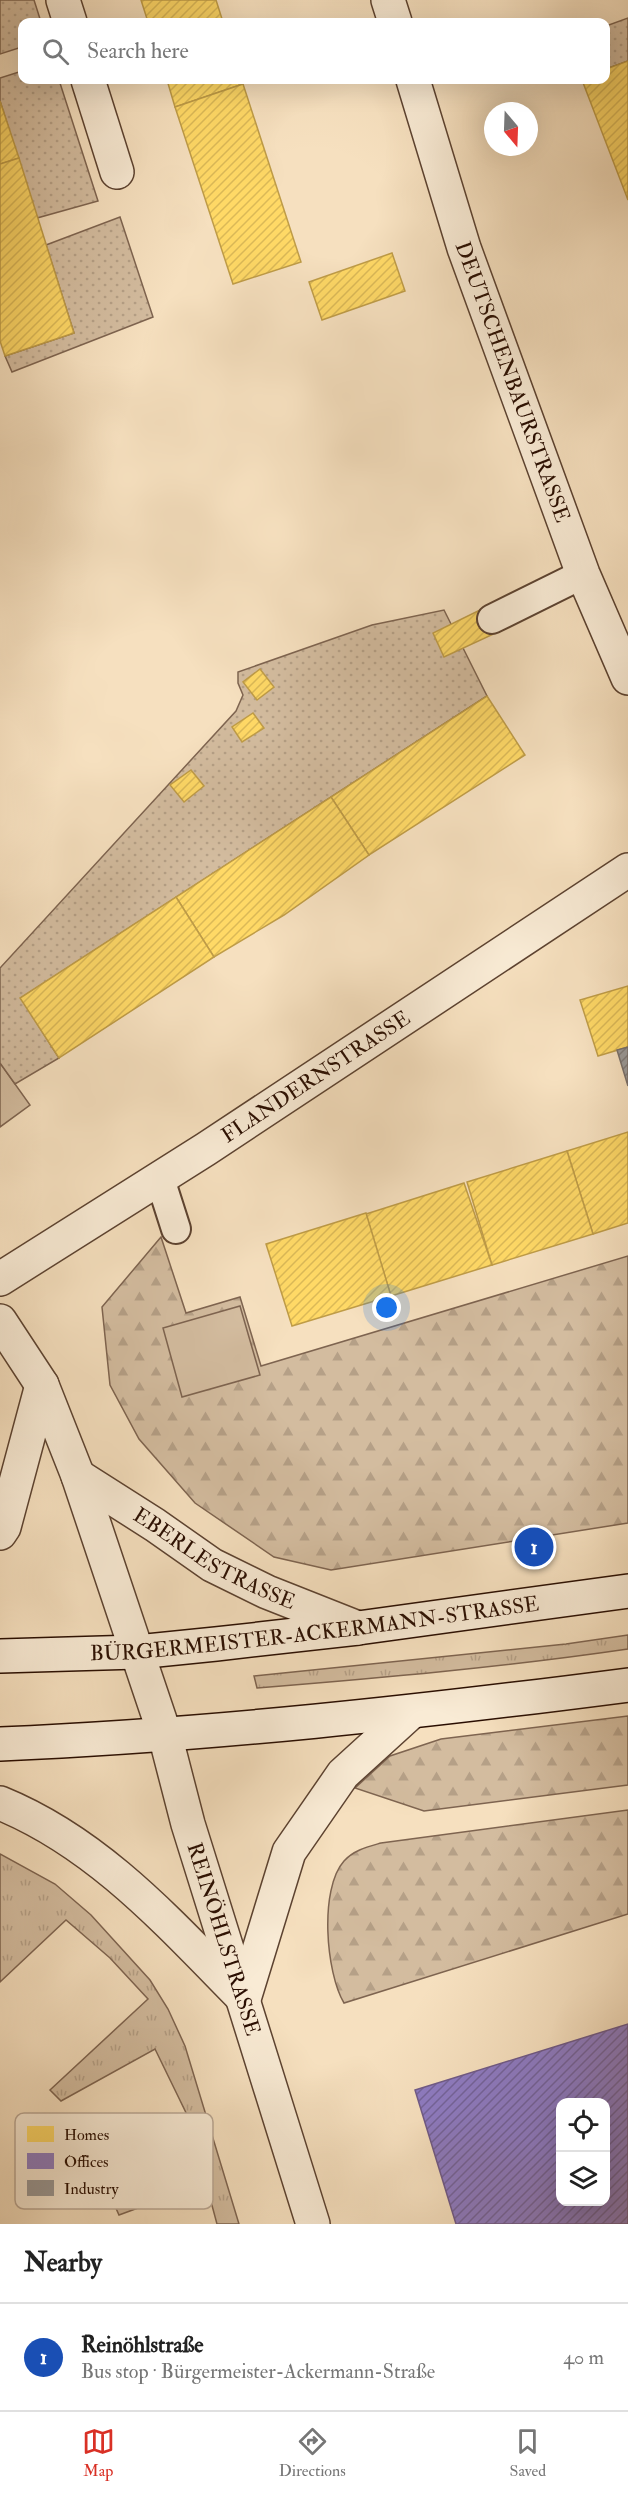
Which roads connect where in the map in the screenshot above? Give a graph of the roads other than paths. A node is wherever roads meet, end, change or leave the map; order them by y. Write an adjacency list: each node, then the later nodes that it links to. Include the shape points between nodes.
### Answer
1 (63, 0): 3 (street)
2 (388, 0): 4 (street)
3 (69, 18)
4 (394, 18)
5 (89, 84): 7 (street)
6 (414, 84): 8 (street, DEUTSCHENBAURSTRASSE, via 464,248)
7 (117, 172)
8 (583, 574): 9 (lane); 10 (street, DEUTSCHENBAURSTRASSE)
9 (492, 619)
10 (628, 678)
11 (628, 870): 12 (street, FLANDERNSTRASSE)
12 (160, 1179): 13 (lane); 14 (street, FLANDERNSTRASSE)
13 (176, 1229)
14 (0, 1279)
15 (0, 1321): 16 (street)
16 (42, 1385): 17 (street); 18 (street)
17 (78, 1476): 20 (street, EBERLESTRASSE, via 212,1565); 21 (street)
18 (0, 1533)
19 (628, 1591): 20 (street, BÜRGERMEISTER-ACKERMANN-STRASSE)
20 (358, 1628): 21 (street, BÜRGERMEISTER-ACKERMANN-STRASSE)
21 (137, 1652): 22 (street, BÜRGERMEISTER-ACKERMANN-STRASSE); 25 (street, REINÖHLSTRASSE)
22 (0, 1656)
23 (628, 1685): 24 (street)
24 (410, 1713): 25 (street); 28 (street, via 343,1774 289,1852)
25 (165, 1735): 26 (street); 28 (street, REINÖHLSTRASSE, via 188,1824)
26 (0, 1744)
27 (0, 1803): 28 (street, via 59,1832 136,1890)
28 (244, 1999): 29 (street, REINÖHLSTRASSE)
29 (313, 2224)

